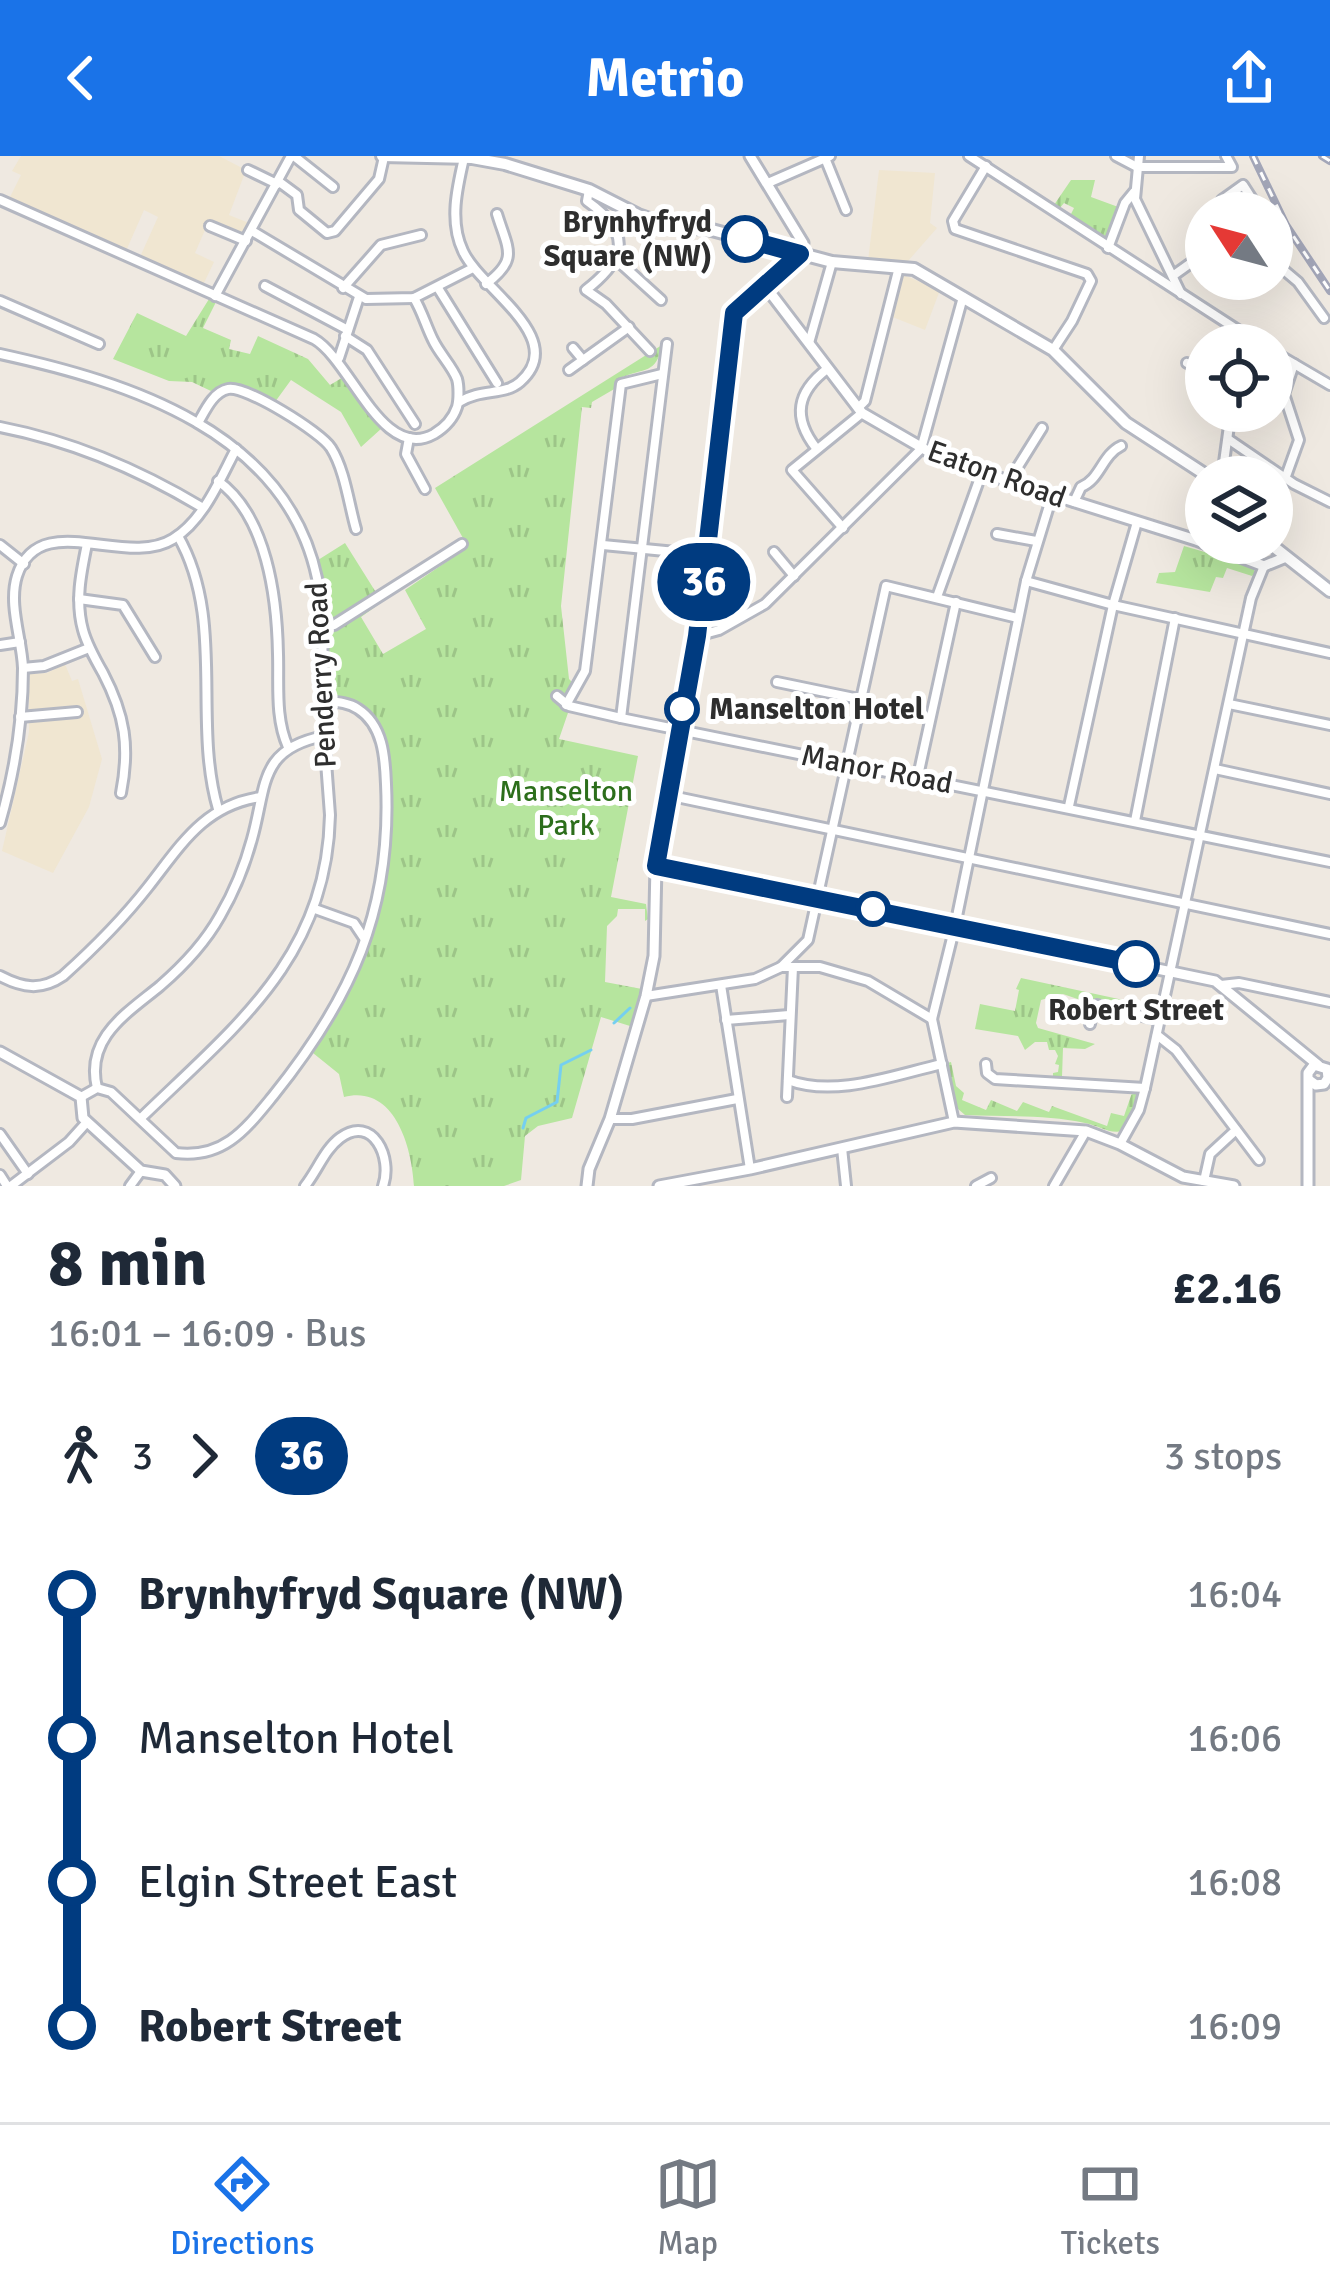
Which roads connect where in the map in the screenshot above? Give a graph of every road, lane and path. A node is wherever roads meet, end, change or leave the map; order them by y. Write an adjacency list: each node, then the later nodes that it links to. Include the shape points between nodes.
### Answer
1 (293, 156): 13 (street); 15 (street)
2 (383, 156): 9 (main road); 13 (street, via 379,178 327,233)
3 (750, 156): 14 (street)
4 (969, 156): 10 (street)
5 (1116, 156): 11 (street)
6 (1139, 156): 11 (street)
7 (1226, 156): 11 (street, via 1232,167)
8 (828, 157): 14 (street); 19 (street)
9 (464, 158): 16 (main road); 31 (street, via 455,217)
10 (986, 166): 25 (street); 55 (street, via 955,229 1090,281)
11 (1137, 167): 17 (street)
12 (248, 170): 13 (street)
13 (277, 182): 22 (street)
14 (768, 183): 26 (street, via 801,236)
15 (326, 186)
16 (589, 190): 26 (main road, via 667,225); 27 (street, via 586,201 618,234)
17 (1134, 191): 25 (street); 32 (street)
18 (0, 200): 40 (street)
19 (846, 210)
20 (497, 214): 34 (street, via 510,258)
21 (211, 226): 24 (street)
22 (251, 231): 24 (street); 37 (street)
23 (421, 235): 37 (street, via 381,245)
24 (246, 241): 40 (street)
25 (1108, 248): 39 (street)
26 (800, 254): 28 (main road); 36 (street)
27 (618, 261): 44 (street); 48 (street, via 586,290)
28 (832, 262): 29 (main road); 52 (street)
29 (899, 266): 42 (main road); 69 (street)
30 (1185, 267): 32 (street)
31 (473, 268): 34 (street); 38 (street)
32 (1174, 275): 39 (street)
33 (1293, 278): 46 (street)
34 (486, 284): 67 (street, via 528,327 535,358 510,389)
35 (265, 286): 49 (street)
36 (766, 287): 52 (street, Eaton Road); 106 (street, via 734,313)
37 (343, 288): 41 (street)
38 (438, 288): 43 (street); 65 (street)
39 (1181, 295): 47 (street)
40 (215, 296): 53 (street)
41 (359, 297): 43 (street); 49 (street)
42 (963, 297): 55 (main road); 80 (street)
43 (414, 298): 64 (street)
44 (662, 300)
45 (0, 301): 50 (street)
46 (1324, 317)
47 (1226, 324)
48 (629, 327): 56 (street); 59 (street)
49 (345, 337): 53 (street); 58 (street); 71 (street, via 367,350)
50 (99, 344)
51 (668, 344): 63 (street)
52 (809, 344): 61 (street, Eaton Road)
53 (326, 346): 58 (street)
54 (573, 348): 59 (street)
55 (1053, 350): 84 (main road, via 1126,423)
56 (650, 351)
57 (0, 354): 70 (street, Penderry Road, via 142,392)
58 (339, 359): 75 (street, via 383,424)
59 (583, 361): 62 (street)
60 (1294, 364): 66 (street); 83 (street, via 1284,394 1299,440)
61 (827, 369): 69 (street, Eaton Road); 78 (street, via 803,394 801,424)
62 (568, 370)
63 (662, 374): 103 (street, via 621,384); 104 (street)
64 (457, 380): 67 (street); 68 (street)
65 (492, 380)
66 (1330, 385)
67 (475, 392): 68 (street)
68 (458, 402): 75 (street, via 447,425)
69 (860, 411): 78 (street); 80 (street, Eaton Road)
70 (198, 423): 79 (street, Penderry Road); 96 (street, via 214,397 243,389 319,435 333,449)
71 (415, 424)
72 (0, 427): 93 (street, via 88,452)
73 (1042, 428): 86 (street)
74 (1229, 432): 76 (street)
75 (409, 438): 89 (street, via 406,454)
76 (1228, 440): 81 (street); 82 (street)
77 (1114, 447): 91 (street)
78 (816, 448): 95 (street, via 792,470)
79 (236, 449): 87 (street); 120 (street, Penderry Road, via 269,480 300,528 318,580)
80 (921, 449): 85 (street, Eaton Road); 95 (street)
81 (1225, 456)
82 (1251, 456)
83 (1293, 457)
84 (1185, 461)
85 (982, 472): 86 (street, Eaton Road); 114 (street)
86 (1010, 481): 90 (street, Eaton Road)
87 (218, 482): 93 (street); 141 (street, via 252,523 263,556)
88 (1293, 483): 92 (street)
89 (425, 489)
90 (1052, 496): 91 (street, Eaton Road); 99 (street)
91 (1073, 502): 94 (street, Eaton Road)
92 (1330, 502)
93 (203, 508): 98 (street)
94 (1137, 522): 110 (street, Eaton Road); 117 (street)
95 (843, 528): 111 (street)
96 (356, 529)
97 (998, 534): 99 (street)
98 (178, 536): 100 (street, via 142,549); 151 (street, via 198,578 208,774)
99 (1036, 542): 112 (street)
100 (87, 544): 108 (street, via 57,539); 115 (street)
101 (463, 544): 120 (street)
102 (0, 545): 108 (street)
103 (604, 545): 104 (street); 134 (street, via 585,671)
104 (642, 549): 106 (street); 137 (street)
105 (774, 553): 111 (street)
106 (707, 555): 122 (street)
107 (1293, 562): 113 (main road)
108 (24, 564): 123 (street, via 15,596)
109 (1269, 564): 110 (street)
110 (1264, 566): 121 (street)
111 (794, 576): 122 (street, via 765,604)
112 (1025, 581): 117 (street); 118 (street)
113 (1330, 591)
114 (937, 597): 116 (street); 131 (street, via 886,586)
115 (79, 599): 125 (street); 127 (street, via 123,605)
116 (956, 602): 118 (street); 144 (street)
117 (1112, 604): 119 (street); 150 (street)
118 (1018, 618): 145 (street)
119 (1175, 618): 121 (street); 152 (street)
120 (321, 628): 132 (street, Penderry Road)
121 (1244, 633): 126 (street); 133 (street)
122 (697, 636): 139 (street)
123 (20, 641): 124 (street); 128 (street)
124 (0, 645)
125 (89, 648): 128 (street); 146 (street, via 126,729)
126 (1330, 653)
127 (155, 657)
128 (22, 668): 136 (street)
129 (777, 682): 131 (street)
130 (557, 696): 134 (street)
131 (860, 699): 142 (street)
132 (322, 701): 140 (street, Penderry Road); 162 (street, via 358,709 379,734 386,858)
133 (1229, 704): 138 (street); 143 (street)
134 (566, 705): 137 (street, Manor Road)
135 (77, 712): 136 (street)
136 (20, 717): 153 (street, via 18,764)
137 (621, 718): 139 (street, Manor Road)
138 (1330, 725)
139 (678, 730): 142 (street, Manor Road); 148 (street)
140 (324, 736): 141 (street); 161 (street, Penderry Road, via 329,846)
141 (288, 747): 149 (street, via 270,767)
142 (845, 761): 144 (street, Manor Road); 154 (street)
143 (1216, 770): 147 (street); 155 (street)
144 (918, 776): 145 (street, Manor Road)
145 (982, 790): 150 (street, Manor Road); 156 (street)
146 (122, 793)
147 (1330, 794)
148 (667, 795): 154 (street); 158 (street)
149 (261, 797): 151 (street); 188 (street, via 218,920 107,1031)
150 (1069, 806): 152 (street, Manor Road)
151 (218, 809): 172 (street, via 63,976 34,987)
152 (1135, 821): 155 (street, Manor Road)
153 (0, 823)
154 (832, 830): 156 (street); 159 (street)
155 (1201, 835): 157 (street, Manor Road); 160 (street)
156 (970, 858): 160 (street); 164 (street)
157 (1330, 862)
158 (656, 866): 159 (street); 175 (street)
159 (816, 898): 164 (street); 167 (street)
160 (1185, 902): 165 (street); 171 (street)
161 (315, 909): 163 (street); 193 (street, Penderry Road, via 281,972)
162 (374, 916): 163 (street); 166 (street)
163 (354, 923): 166 (street)
164 (955, 926): 171 (street); 178 (street)
165 (1330, 934)
166 (365, 939): 193 (street, via 325,1029 243,1132 217,1150 189,1154 173,1151)
167 (810, 949): 169 (street); 170 (street)
168 (793, 966): 169 (street); 170 (street); 177 (street)
169 (781, 967): 173 (street)
170 (820, 967): 178 (street, via 868,981)
171 (1169, 971): 174 (street); 179 (street)
172 (0, 976)
173 (721, 985): 175 (street); 180 (street)
174 (1221, 985): 176 (street); 186 (street)
175 (646, 996): 194 (street)
176 (1330, 1002)
177 (789, 1015): 180 (street); 187 (street)
178 (932, 1018): 184 (street)
179 (1159, 1019): 181 (street, via 1102,1005 1093,1008); 182 (street)
180 (726, 1020): 192 (street)
181 (1094, 1020)
182 (1157, 1035): 189 (street); 197 (street)
183 (0, 1052): 191 (street)
184 (941, 1064): 187 (street, via 853,1084); 196 (street)
185 (986, 1064): 189 (street, via 995,1079)
186 (1321, 1071): 220 (street)
187 (788, 1080): 190 (street)
188 (98, 1088): 191 (street); 193 (street)
189 (1145, 1088): 200 (street)
190 (787, 1096)
191 (81, 1097): 195 (street)
192 (737, 1099): 194 (street); 203 (street)
193 (142, 1118)
194 (610, 1118): 214 (street)
195 (87, 1122): 204 (street); 205 (street)
196 (954, 1122): 198 (street); 201 (street)
197 (1236, 1130): 202 (street); 208 (street, via 1210,1154)
198 (1086, 1131): 200 (street); 218 (street)
199 (0, 1134): 205 (street)
200 (1120, 1144): 208 (street)
201 (842, 1148): 203 (street); 216 (street)
202 (1259, 1160)
203 (750, 1169): 215 (street)
204 (142, 1171): 210 (street); 211 (street)
205 (28, 1174): 209 (street)
206 (0, 1175): 209 (street)
207 (992, 1178): 217 (street)
208 (1203, 1182): 219 (street)
209 (9, 1186)
210 (130, 1186)
211 (176, 1186)
212 (305, 1186): 213 (street, via 350,1133 382,1145)
213 (383, 1186)
214 (587, 1186)
215 (659, 1186)
216 (846, 1186)
217 (976, 1186)
218 (1054, 1186)
219 (1230, 1186)
220 (1308, 1186)

